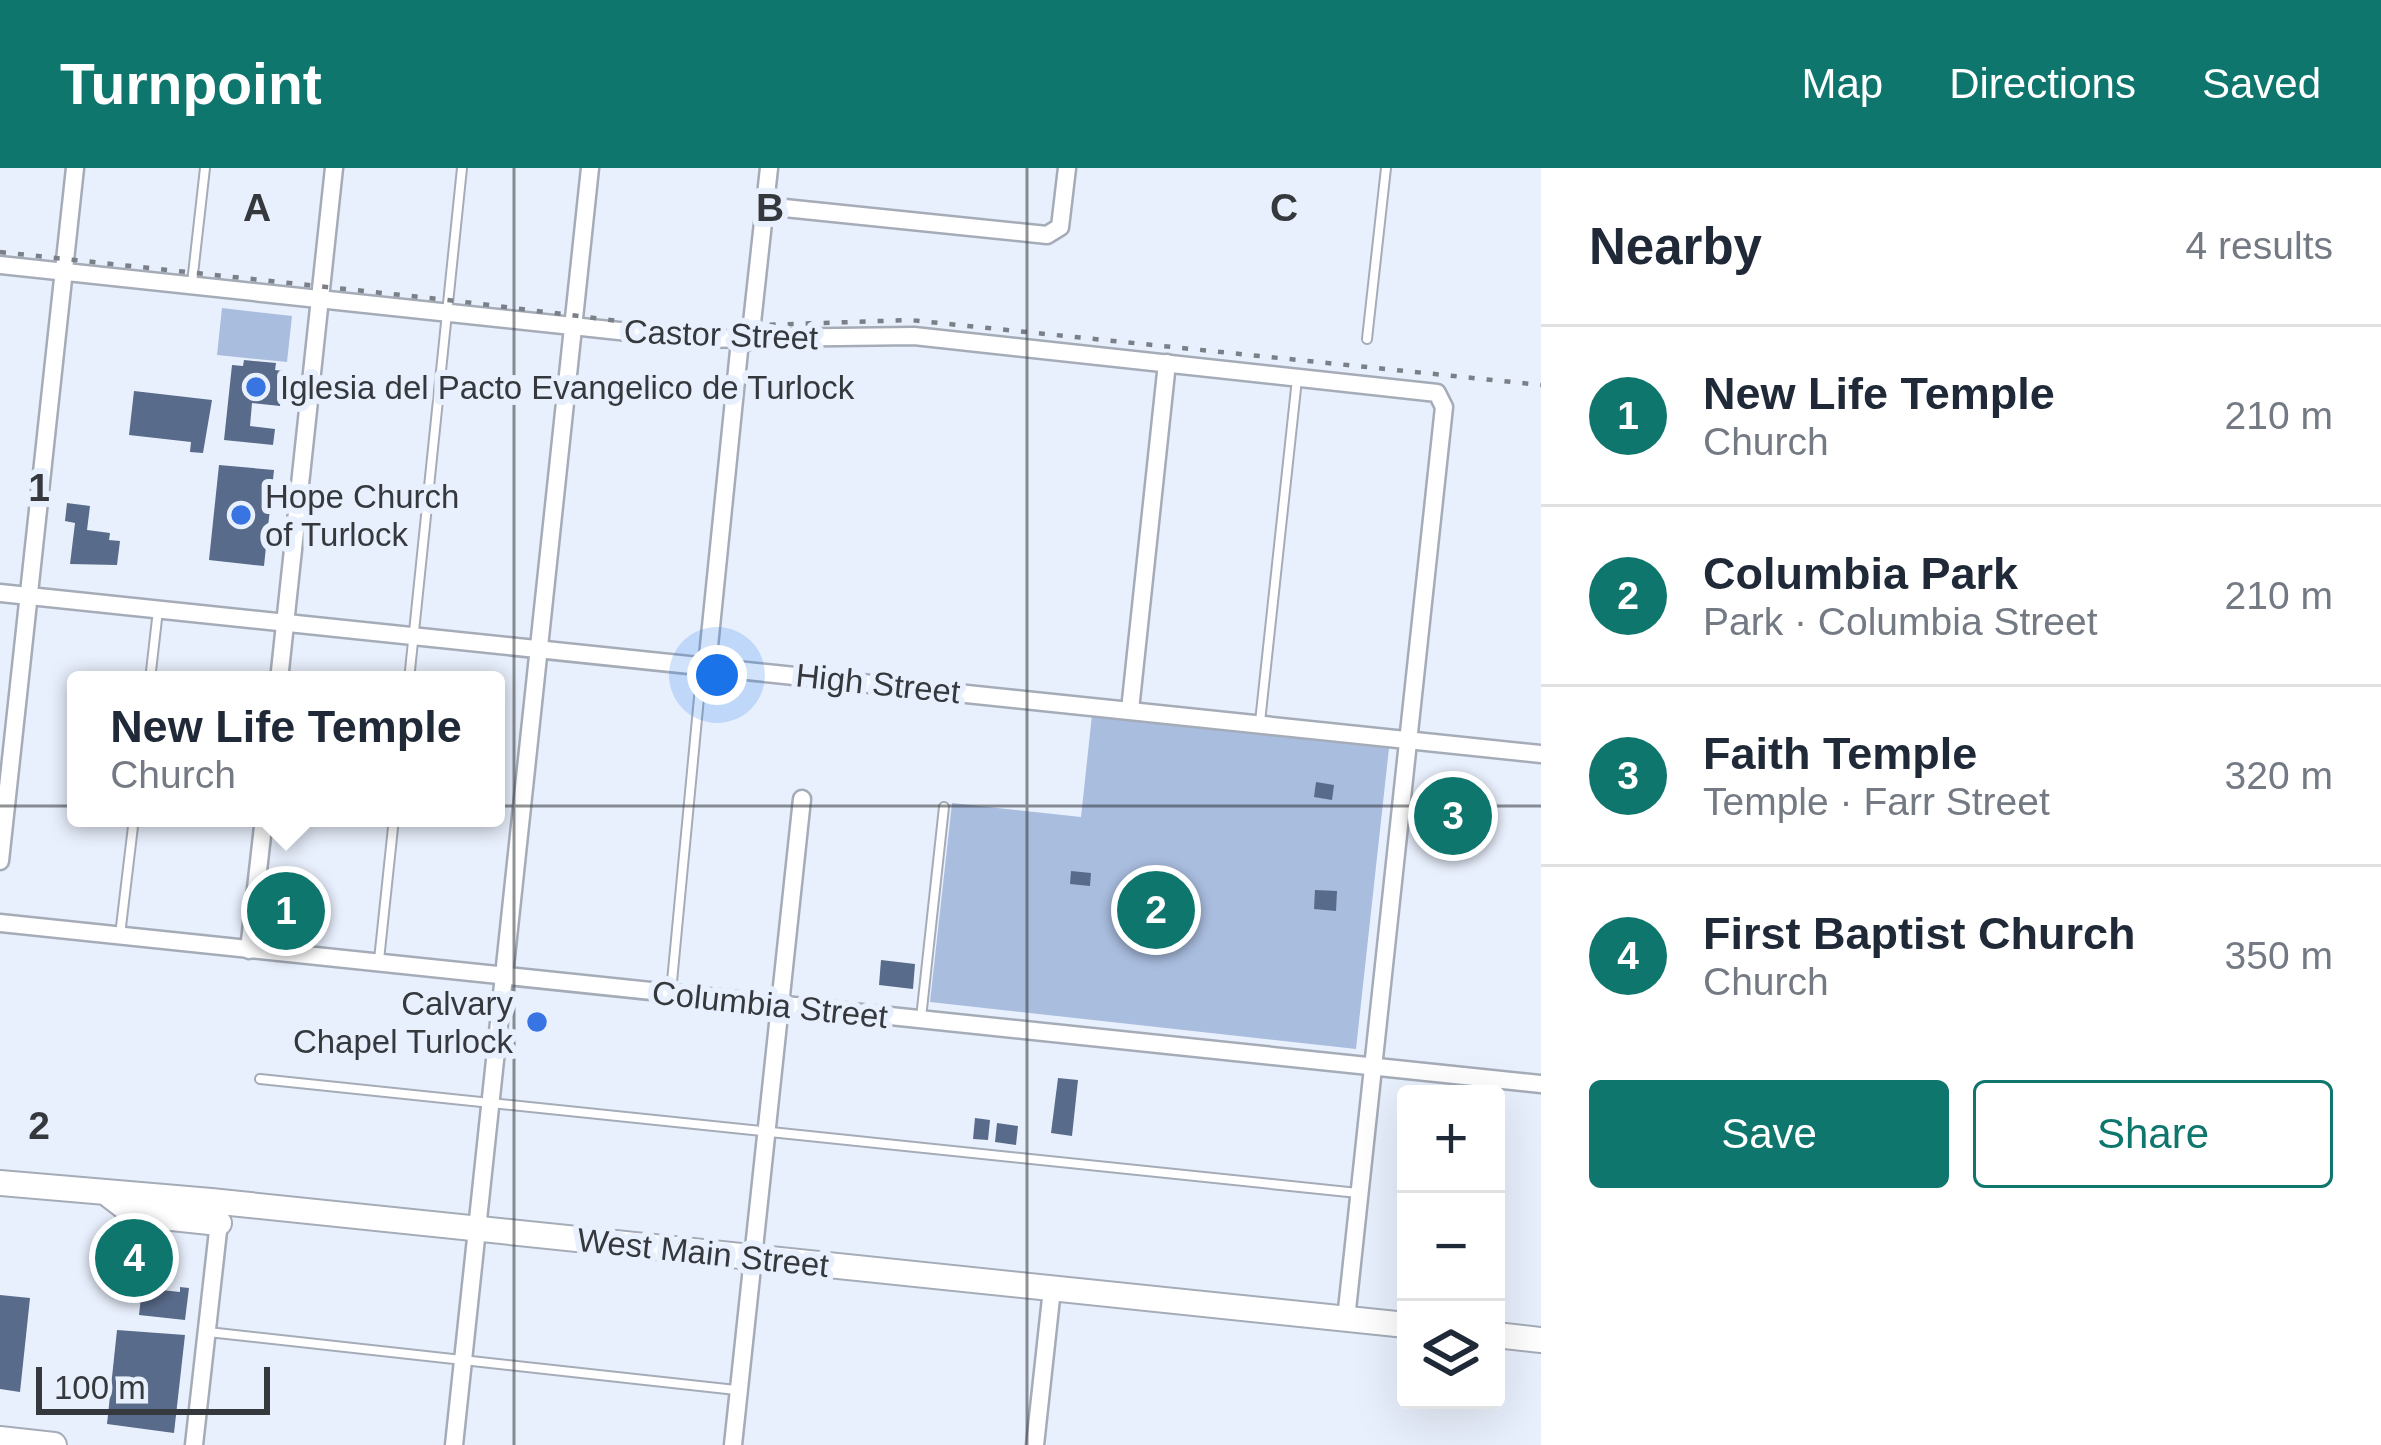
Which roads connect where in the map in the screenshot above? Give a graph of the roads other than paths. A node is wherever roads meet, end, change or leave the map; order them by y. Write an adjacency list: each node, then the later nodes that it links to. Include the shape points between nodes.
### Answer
1 (75, 168): 11 (street)
2 (205, 168): 12 (lane)
3 (334, 168): 13 (street)
4 (462, 168): 14 (lane)
5 (590, 168): 15 (street)
6 (769, 168): 9 (street)
7 (1067, 168): 9 (street, via 1060,227 1047,235)
8 (1386, 168): 16 (lane)
9 (765, 206): 17 (street)
10 (0, 265): 11 (street, Castor Street)
11 (64, 272): 12 (street, Castor Street); 21 (street)
12 (192, 285): 13 (street, Castor Street)
13 (320, 299): 14 (street, Castor Street); 23 (street)
14 (447, 313): 15 (street, Castor Street); 24 (lane)
15 (574, 326): 17 (street, Castor Street); 25 (street)
16 (1367, 339)
17 (745, 341): 18 (street, Castor Street, via 901,335); 26 (street)
18 (1167, 363): 19 (street, Castor Street); 30 (street)
19 (1298, 378): 31 (lane); 32 (street, Castor Street, via 1441,396)
20 (0, 593): 21 (street, High Street)
21 (28, 596): 22 (street, High Street); 39 (street)
22 (158, 610): 23 (street, High Street); 27 (lane)
23 (285, 623): 24 (street, High Street); 28 (street)
24 (413, 636): 25 (street, High Street); 29 (lane)
25 (541, 650): 26 (street, High Street); 44 (street)
26 (705, 666): 30 (street, High Street); 45 (lane)
27 (150, 671)
28 (280, 671)
29 (410, 671)
30 (1130, 710): 31 (street, High Street)
31 (1260, 724): 32 (street, High Street)
32 (1408, 740): 33 (street, High Street); 48 (street)
33 (1541, 754)
34 (802, 799): 46 (street)
35 (944, 807): 47 (lane)
36 (133, 827): 41 (lane)
37 (263, 827): 42 (street)
38 (393, 827): 43 (lane)
39 (0, 861)
40 (0, 923): 41 (street, Columbia Street)
41 (120, 937): 42 (street, Columbia Street)
42 (249, 950): 43 (street, Columbia Street)
43 (378, 964): 44 (street, Columbia Street)
44 (505, 977): 45 (street, Columbia Street); 51 (street)
45 (670, 993): 46 (street, Columbia Street)
46 (780, 1004): 47 (street, Columbia Street); 52 (street)
47 (921, 1019): 48 (street, Columbia Street)
48 (1373, 1067): 50 (street, Columbia Street); 54 (street)
49 (260, 1079): 51 (lane)
50 (1541, 1084)
51 (491, 1103): 52 (lane); 56 (street)
52 (766, 1131): 54 (lane); 57 (street)
53 (0, 1183): 55 (main road, West Main Street)
54 (1359, 1193): 59 (street)
55 (220, 1212): 56 (main road, West Main Street); 61 (street)
56 (477, 1229): 57 (main road, West Main Street); 64 (street)
57 (753, 1258): 58 (main road, West Main Street); 65 (street)
58 (1052, 1289): 59 (main road, West Main Street); 71 (street)
59 (1346, 1319): 60 (main road, West Main Street)
60 (1397, 1324)
61 (207, 1332): 64 (lane); 68 (street)
62 (1505, 1336): 63 (main road)
63 (1541, 1340)
64 (463, 1361): 65 (lane); 69 (street)
65 (739, 1390): 70 (street)
66 (0, 1439): 67 (main road)
67 (54, 1445)
68 (194, 1445)
69 (454, 1445)
70 (733, 1445)
71 (1035, 1445)

